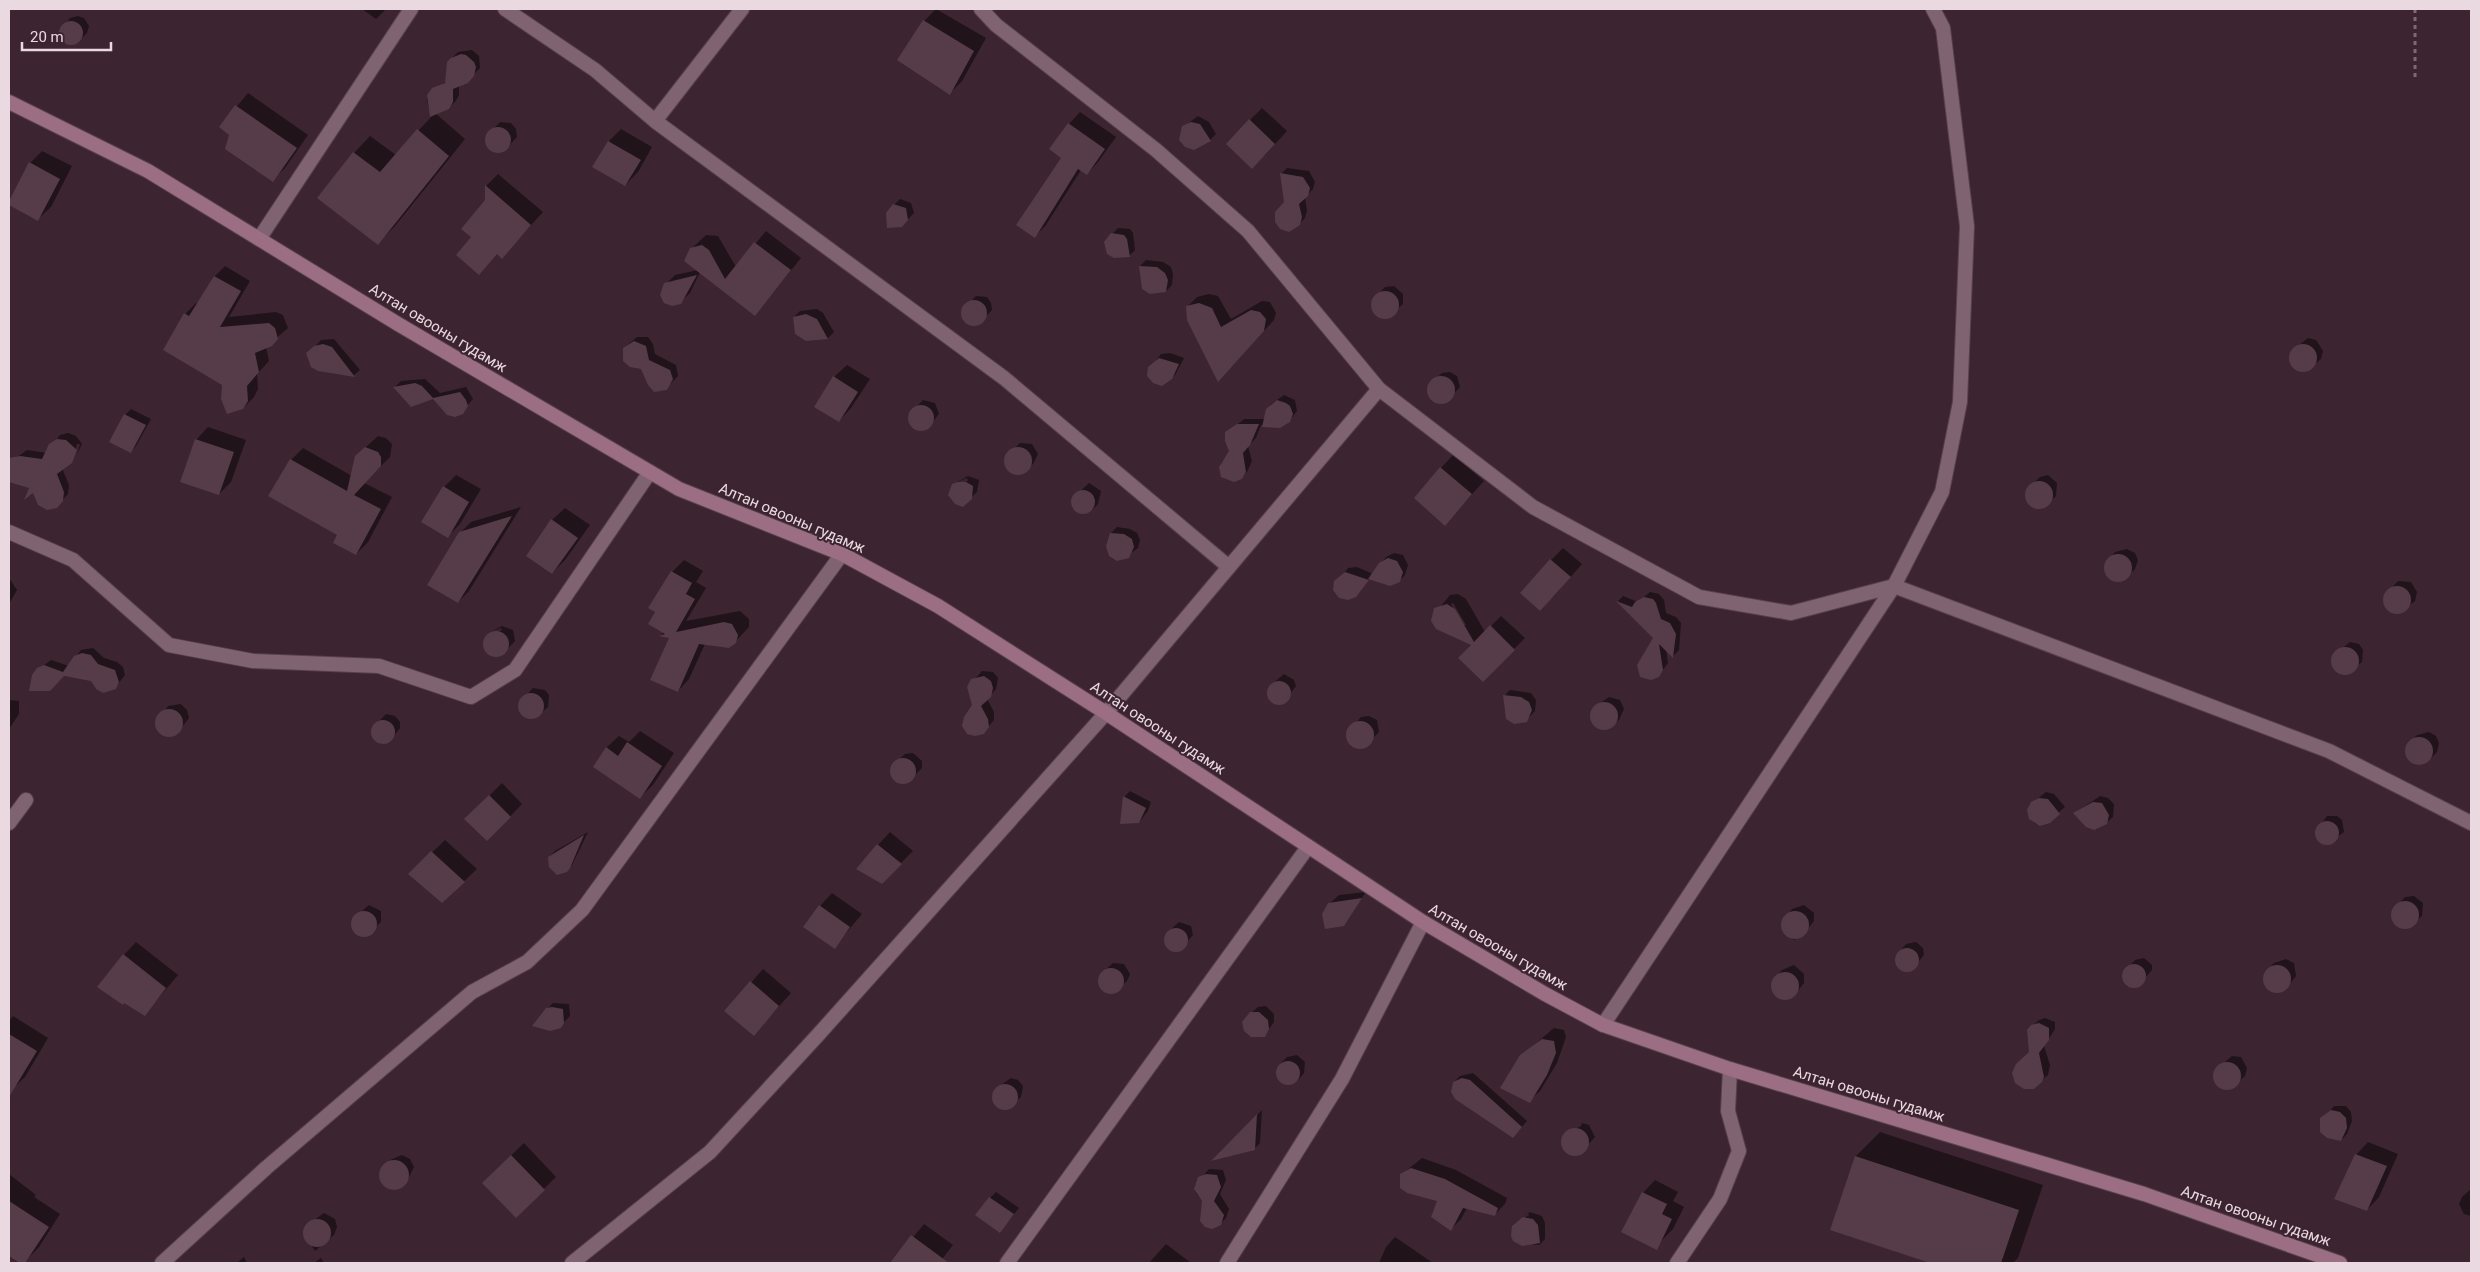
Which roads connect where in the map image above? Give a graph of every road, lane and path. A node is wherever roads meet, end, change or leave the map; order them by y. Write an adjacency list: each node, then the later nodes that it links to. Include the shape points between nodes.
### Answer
1 (410, 9): 10 (street)
2 (505, 9): 9 (street, via 596,70)
3 (742, 9): 9 (street)
4 (981, 9): 11 (street, via 996,25 1156,150 1248,231)
5 (1932, 9): 16 (street, via 1943,28 1967,226 1960,402 1942,492)
6 (2415, 9): 7 (path)
7 (2415, 78)
8 (9, 102): 10 (main road, Алтан овооны гудамж, via 148,171)
9 (655, 121): 15 (street, via 1004,378)
10 (258, 238): 12 (main road, Алтан овооны гудамж)
11 (1380, 389): 15 (street); 16 (street, via 1533,507 1699,597 1791,613)
12 (650, 472): 13 (street, via 515,670 471,697 379,666 253,661 169,645 73,560); 14 (main road, Алтан овооны гудамж, via 680,489)
13 (9, 532)
14 (842, 554): 17 (main road, Алтан овооны гудамж, via 938,606); 25 (street, via 582,910 527,962 472,992 266,1168)
15 (1229, 566): 17 (street)
16 (1894, 586): 20 (street, via 2329,752); 23 (street)
17 (1106, 713): 21 (main road, Алтан овооны гудамж); 26 (street, via 710,1152)
18 (26, 800): 19 (street)
19 (9, 823)
20 (2471, 823)
21 (1308, 847): 22 (main road, Алтан овооны гудамж); 27 (street)
22 (1423, 922): 23 (main road, Алтан овооны гудамж, via 1545,994); 28 (street, via 1342,1079)
23 (1604, 1024): 24 (main road, Алтан овооны гудамж)
24 (1730, 1069): 29 (street, via 1728,1111 1739,1151 1720,1199); 30 (main road, Алтан овооны гудамж, via 2144,1194)
25 (162, 1263)
26 (572, 1263)
27 (1007, 1263)
28 (1227, 1263)
29 (1677, 1263)
30 (2340, 1263)

